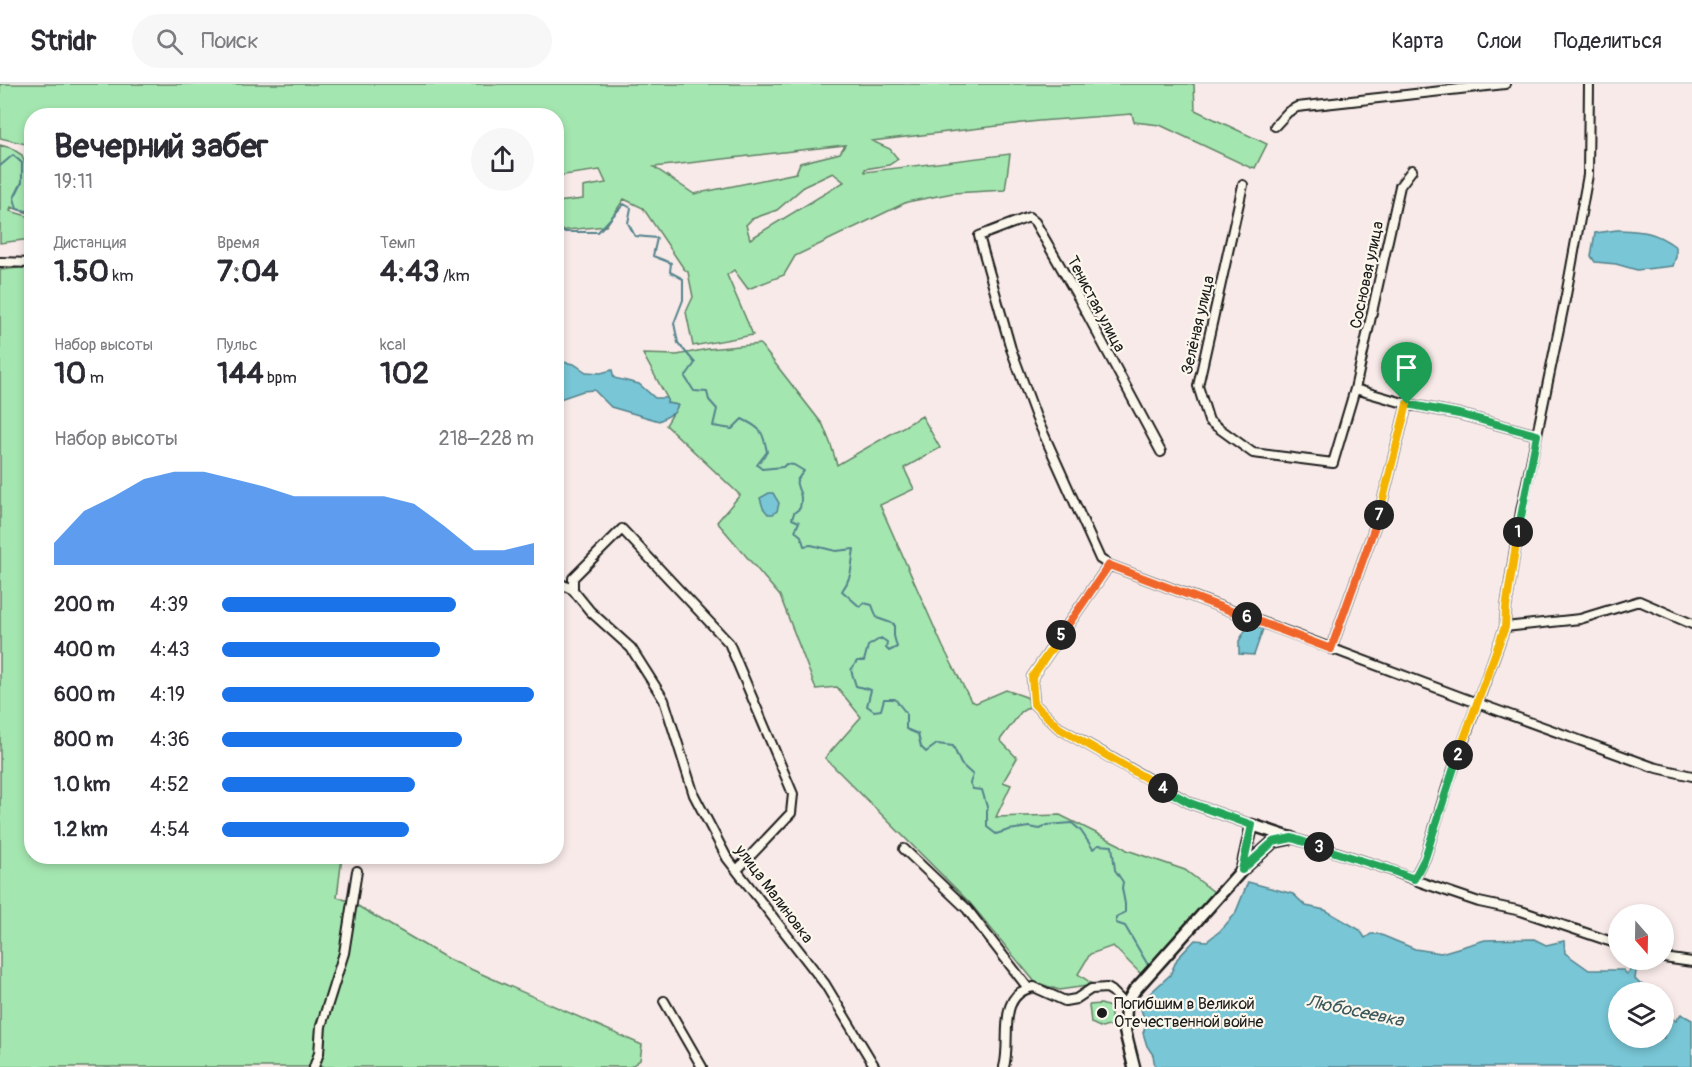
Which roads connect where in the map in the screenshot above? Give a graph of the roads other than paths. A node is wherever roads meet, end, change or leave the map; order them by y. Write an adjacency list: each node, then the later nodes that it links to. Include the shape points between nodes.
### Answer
1 (1505, 84): 3 (street, via 1297,107)
2 (1590, 84): 10 (street, via 1588,175)
3 (1275, 126)
4 (1412, 170): 8 (street, Сосновая улица, via 1400,186)
5 (1243, 185): 8 (street, Зелёная улица, via 1198,386 1209,421 1253,453 1333,463)
6 (0, 262): 7 (street)
7 (24, 263)
8 (1355, 389): 9 (street)
9 (1407, 404): 10 (street); 17 (street, via 1379,515)
10 (1537, 435): 16 (street, via 1521,511)
11 (1161, 452): 12 (street, Тенистая улица, via 1035,222 1029,217 979,236 1011,349 1036,417 1100,559)
12 (1109, 565): 17 (street); 20 (street, via 1032,677 1034,704 1059,728 1190,803)
13 (564, 585): 14 (street)
14 (573, 590): 24 (street, улица Малиновка, via 631,648 664,700 694,795); 24 (street, via 573,578 622,529 729,643 793,794 791,813)
15 (1692, 624): 16 (street, via 1639,601 1580,619)
16 (1505, 627): 18 (street)
17 (1331, 649): 18 (street)
18 (1477, 703): 19 (street, via 1653,767); 27 (street, via 1425,858)
19 (1692, 776)
20 (1252, 825): 21 (street); 25 (street)
21 (1272, 837): 22 (street); 25 (street)
22 (1292, 838): 27 (street)
23 (904, 849): 31 (street, via 966,909)
24 (737, 870): 36 (street, улица Малиновка, via 825,984)
25 (1242, 870): 33 (street, via 1134,991)
26 (357, 871): 34 (street, via 344,953 321,1026)
27 (1414, 879): 28 (street)
28 (1608, 941)
29 (1674, 959): 30 (street)
30 (1692, 962)
31 (1028, 988): 33 (street, via 1065,1001 1091,989 1107,988); 37 (street, via 1012,1001)
32 (664, 1001): 35 (street)
33 (1126, 1005): 38 (street, via 1125,1031)
34 (315, 1067)
35 (702, 1067)
36 (875, 1067)
37 (1004, 1067)
38 (1134, 1067)

